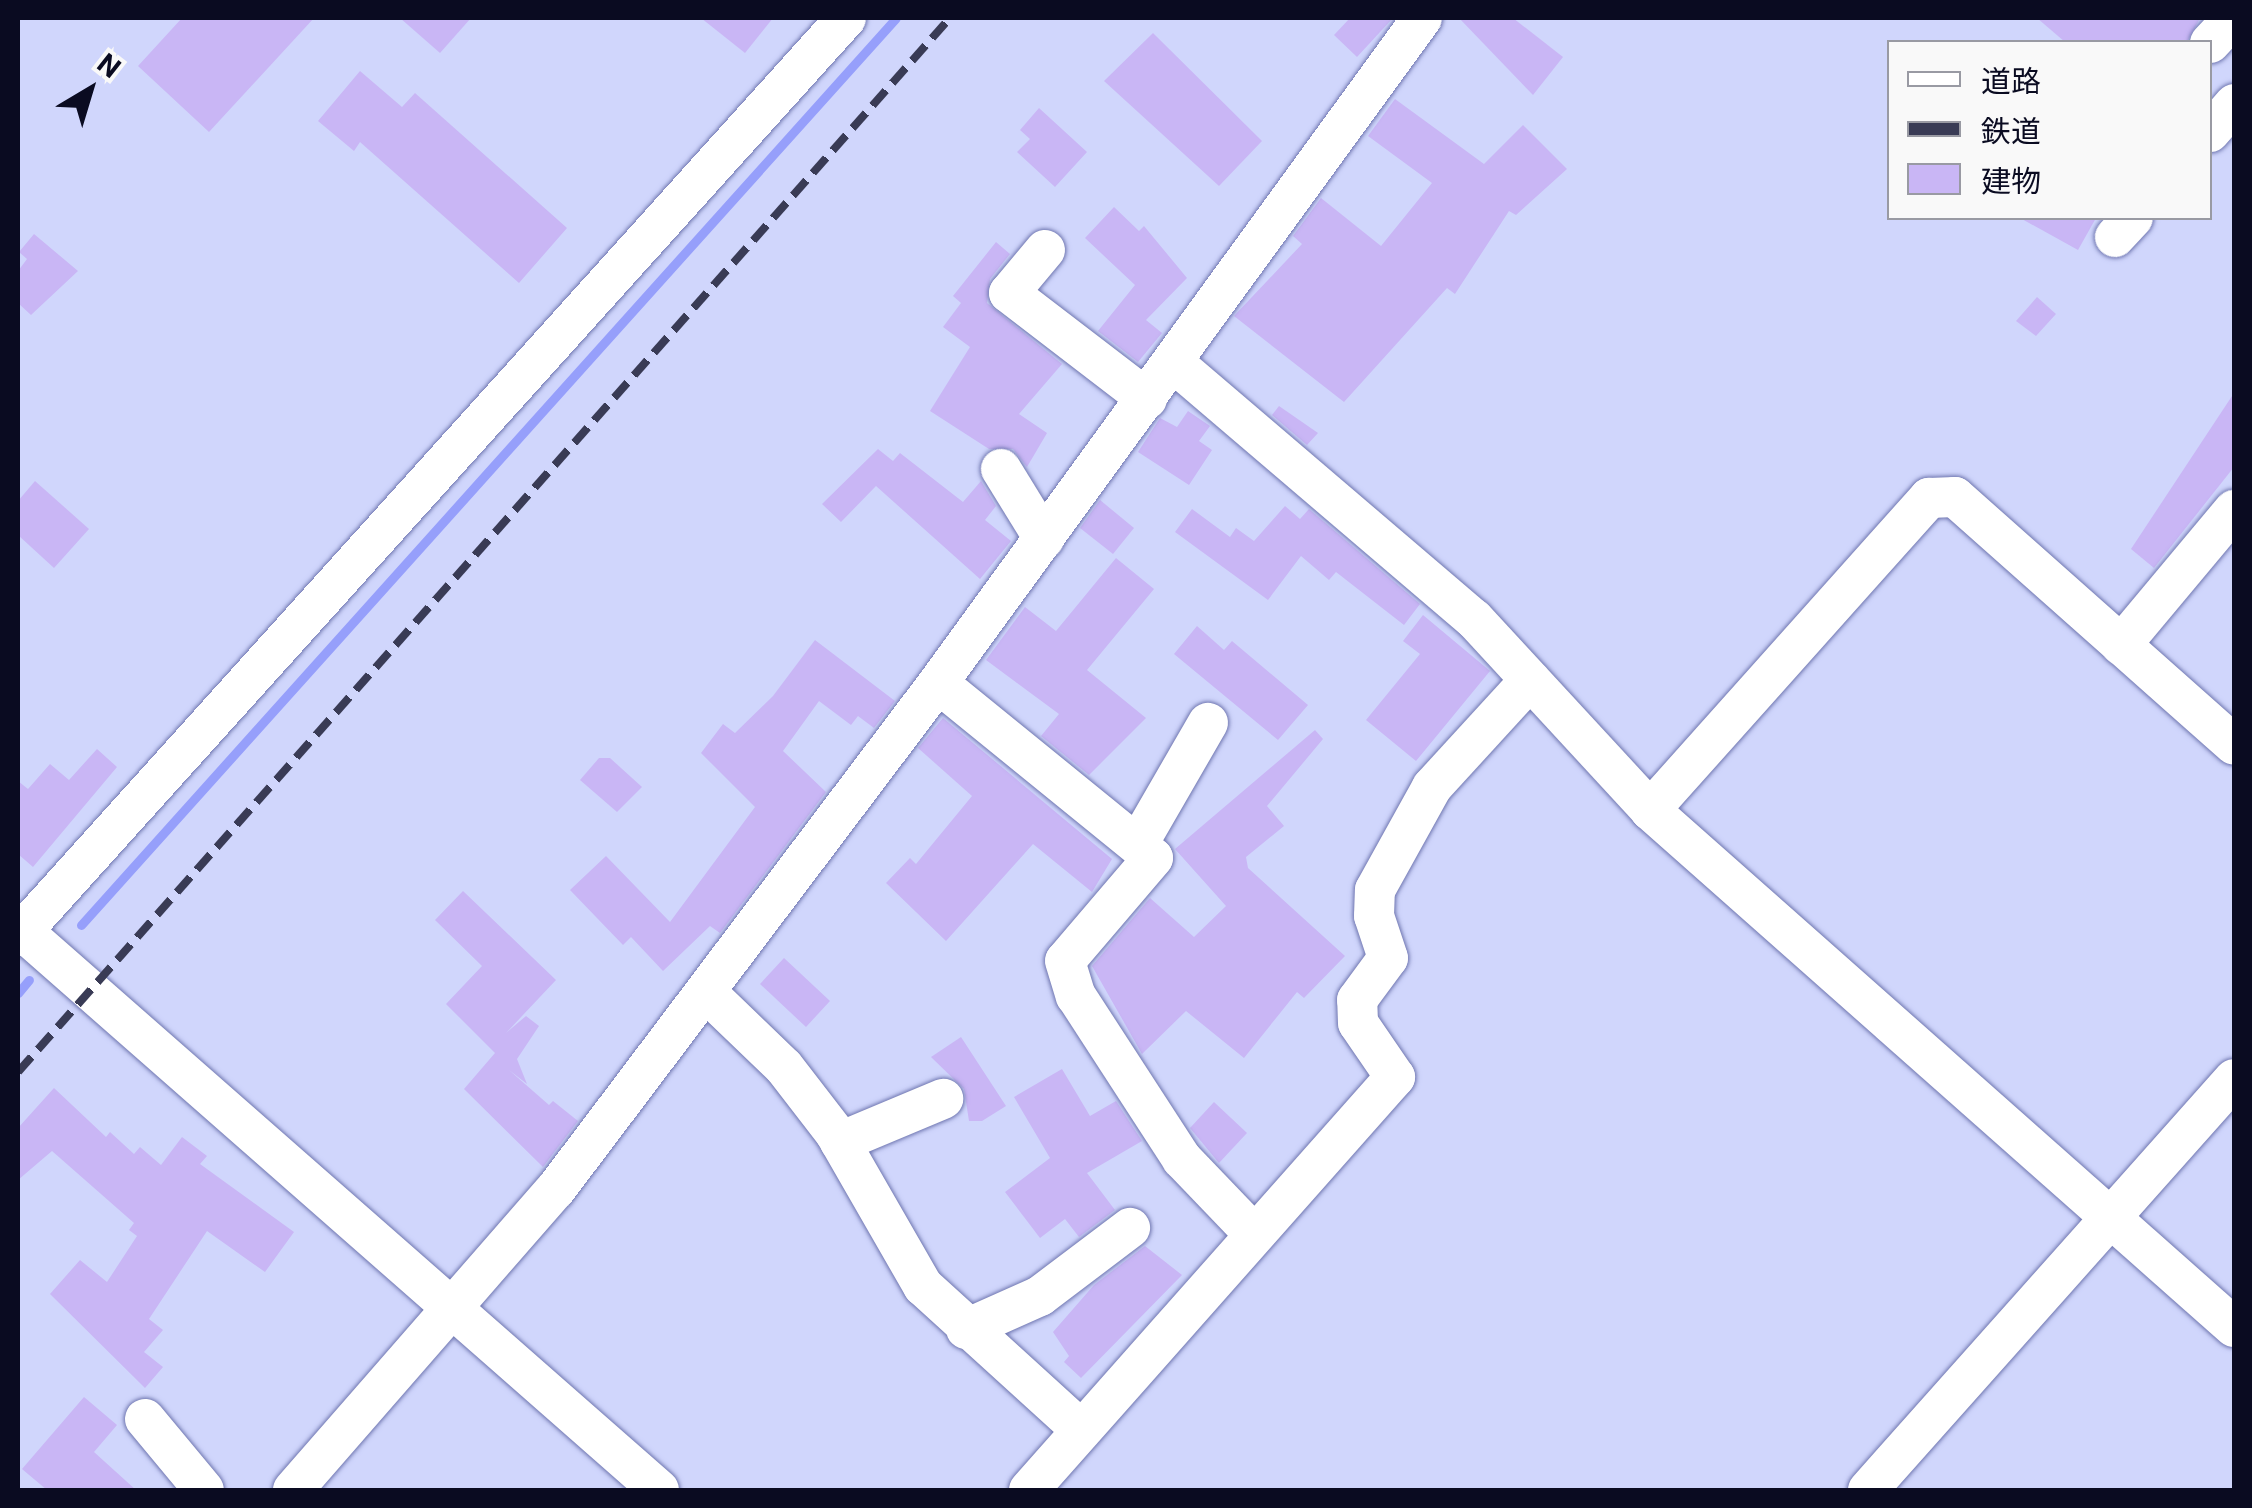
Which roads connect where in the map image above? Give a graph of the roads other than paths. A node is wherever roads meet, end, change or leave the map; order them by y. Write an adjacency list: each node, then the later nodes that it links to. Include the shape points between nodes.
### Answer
1 (846, 18): 20 (street)
2 (1422, 18): 8 (street)
3 (2233, 18): 4 (street)
4 (2212, 41)
5 (2234, 104): 6 (street)
6 (2212, 130)
7 (1045, 250): 9 (street, via 1010,293)
8 (1174, 362): 9 (street); 14 (street, via 1474,620)
9 (1147, 399): 12 (street)
10 (1001, 468): 12 (street)
11 (2234, 510): 13 (street)
12 (1044, 539): 15 (street)
13 (2121, 645): 17 (street); 18 (street, via 1955,497 1929,498)
14 (1530, 680): 18 (street); 27 (street, via 1432,787 1375,890 1374,916 1388,958 1357,1000 1358,1023 1394,1077)
15 (938, 682): 19 (street); 21 (street)
16 (1208, 723): 19 (street)
17 (2234, 745)
18 (1650, 810): 25 (street)
19 (1138, 844): 27 (street, via 1153,858 1065,961 1076,996 1182,1159)
20 (19, 931): 28 (street)
21 (706, 992): 24 (street, via 784,1067); 28 (street)
22 (2234, 1079): 25 (street)
23 (943, 1099): 24 (street)
24 (840, 1142): 30 (street, via 923,1286)
25 (2110, 1216): 29 (street); 37 (street)
26 (1130, 1228): 30 (street, via 1040,1296)
27 (1252, 1232): 32 (street)
28 (456, 1308): 34 (street); 35 (street)
29 (2234, 1327)
30 (966, 1329): 32 (street)
31 (144, 1419): 33 (street)
32 (1081, 1430): 36 (street)
33 (204, 1490)
34 (293, 1490)
35 (659, 1490)
36 (1029, 1490)
37 (1868, 1490)

